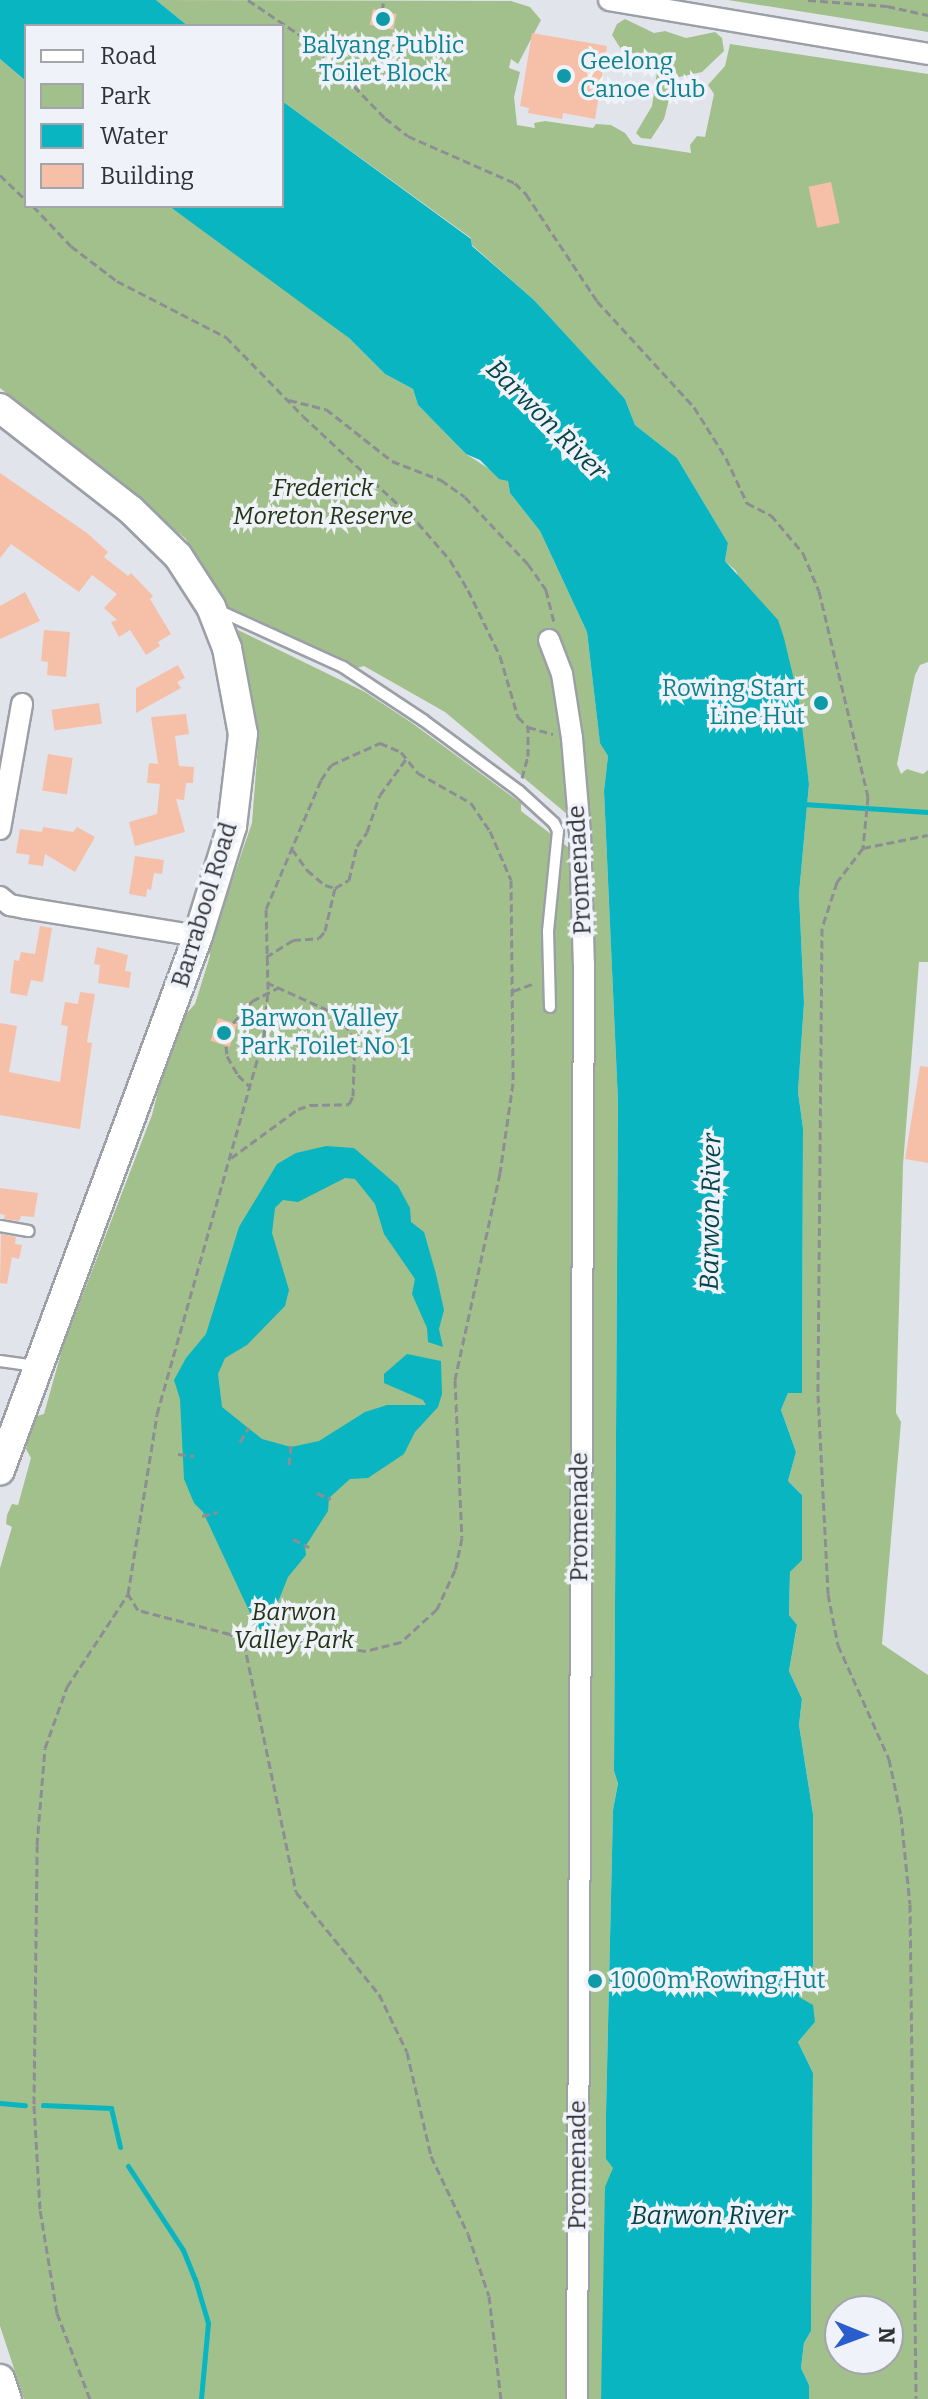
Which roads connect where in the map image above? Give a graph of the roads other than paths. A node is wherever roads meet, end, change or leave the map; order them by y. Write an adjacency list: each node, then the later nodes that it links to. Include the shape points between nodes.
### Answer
1 (609, 0): 2 (street)
2 (928, 54)
3 (0, 408): 4 (street, Barrabool Road, via 148,526 178,556)
4 (211, 607): 9 (street, Barrabool Road, via 227,648 243,734 232,826); 10 (lane, Promenade, via 343,667 423,720 554,823 558,831 548,931)
5 (552, 632): 18 (street, Promenade, via 572,738 584,964)
6 (22, 704): 7 (street)
7 (0, 829)
8 (0, 897): 9 (street, via 25,908)
9 (198, 936): 14 (street, Barrabool Road)
10 (550, 1007)
11 (0, 1226): 12 (lane)
12 (29, 1231)
13 (0, 1361): 14 (lane)
14 (38, 1367): 15 (street, Barrabool Road)
15 (0, 1470)
16 (0, 2379): 17 (street)
17 (7, 2399)
18 (577, 2399)

